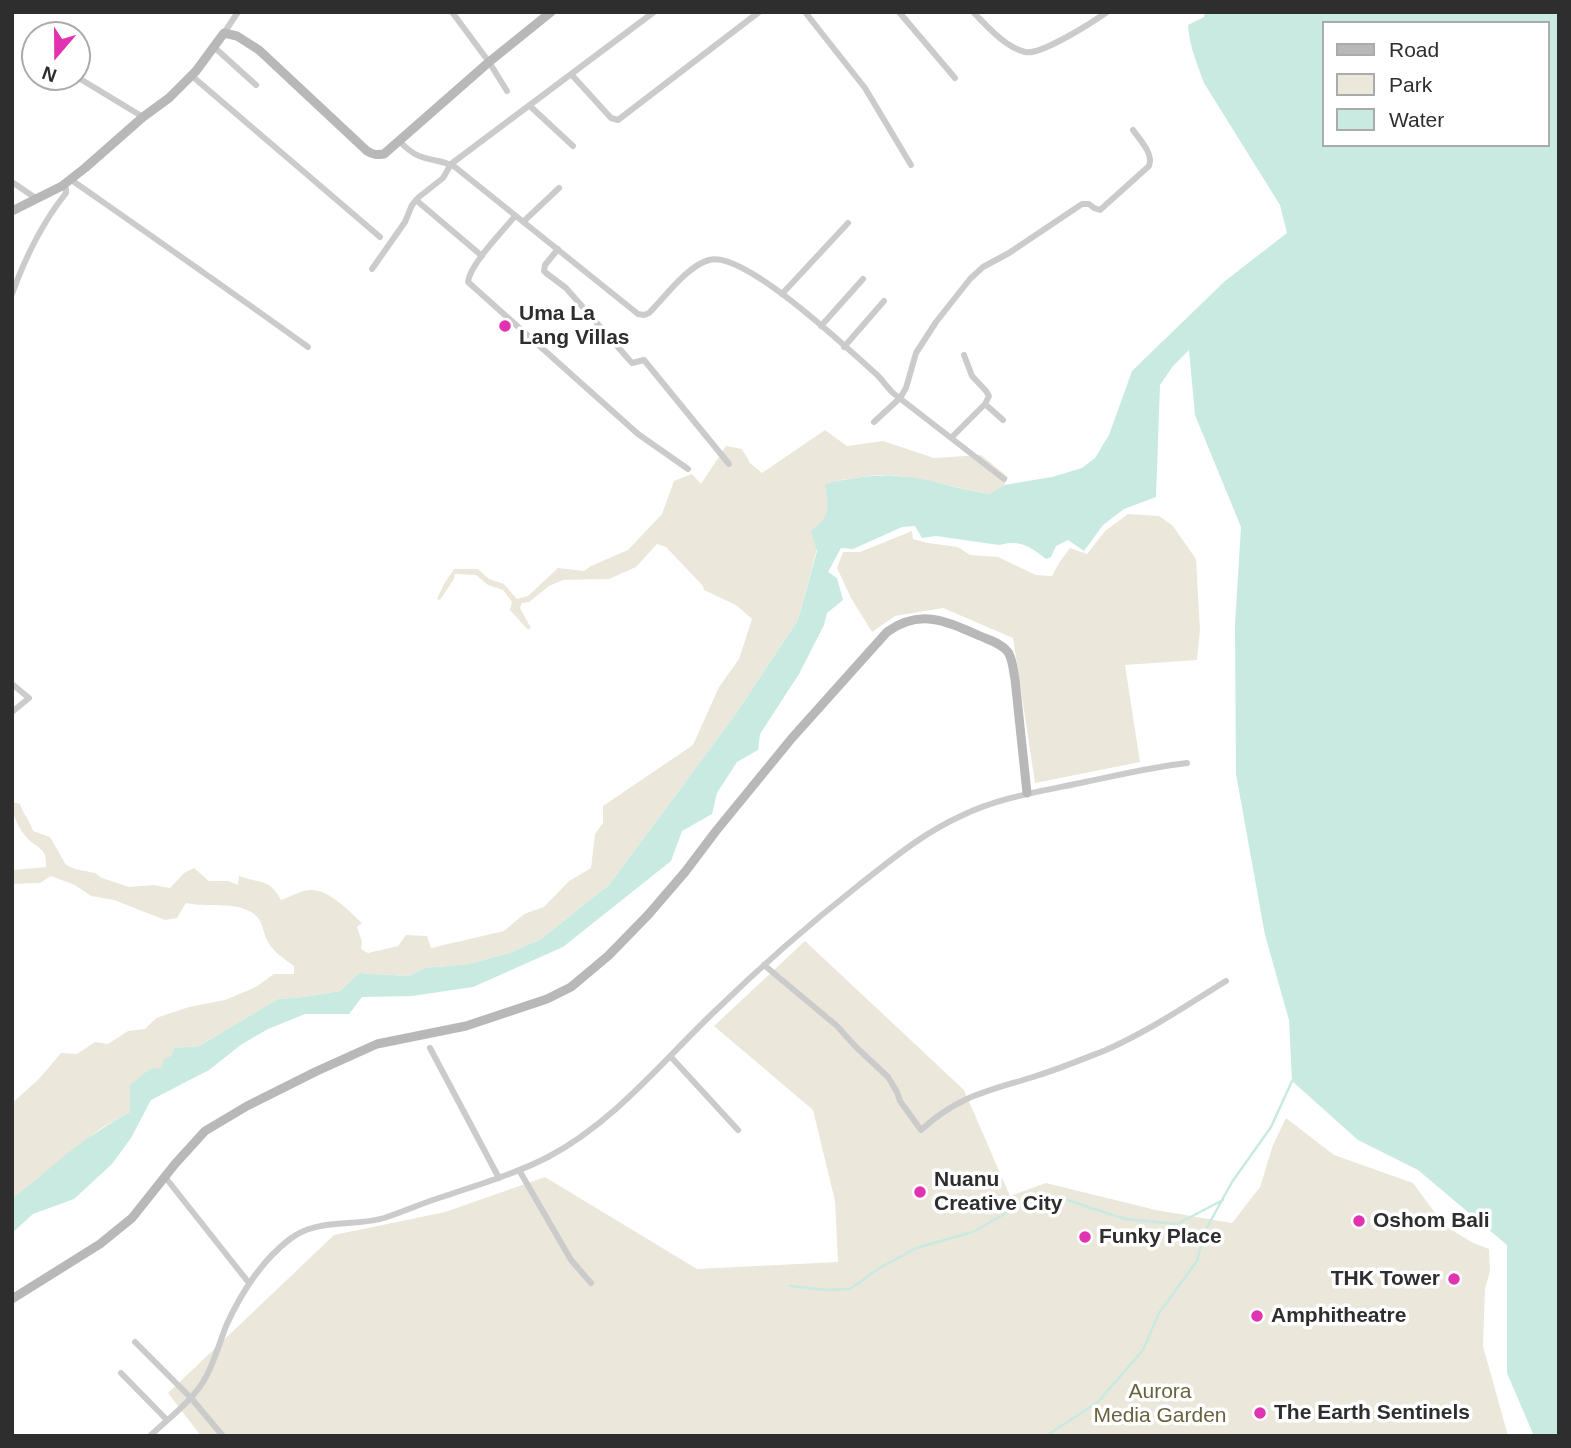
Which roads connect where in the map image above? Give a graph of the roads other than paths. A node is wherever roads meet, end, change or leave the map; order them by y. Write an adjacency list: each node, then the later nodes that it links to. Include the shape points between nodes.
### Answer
1 (238, 12): 10 (street)
2 (452, 12): 12 (street)
3 (551, 12): 12 (street)
4 (654, 12): 13 (street)
5 (759, 12): 13 (street, via 618,120)
6 (804, 12): 25 (street, via 865,88)
7 (899, 12): 15 (street)
8 (1107, 12): 9 (street, via 1032,53 1006,42)
9 (974, 13)
10 (224, 33): 11 (street); 22 (street, via 259,50 371,153 384,153)
11 (214, 47): 14 (street); 17 (street)
12 (489, 62): 18 (street); 22 (street)
13 (571, 74): 19 (street)
14 (191, 76): 20 (street); 35 (street)
15 (955, 78)
16 (91, 85): 20 (street)
17 (256, 85)
18 (507, 91)
19 (530, 107): 23 (street); 24 (street)
20 (143, 117): 27 (street)
21 (1133, 130): 47 (street, via 1149,153 1149,166 1100,210 1082,204 979,270 924,340)
22 (399, 141): 24 (street, via 419,156)
23 (573, 146)
24 (453, 165): 30 (street); 32 (street)
25 (911, 165)
26 (12, 182): 29 (street)
27 (66, 182): 29 (street); 40 (street, via 66,193 28,253); 44 (street)
28 (559, 188): 33 (street)
29 (37, 199): 31 (street)
30 (416, 200): 37 (street); 38 (street)
31 (12, 211)
32 (515, 216): 33 (street); 37 (street)
33 (523, 222): 36 (street)
34 (848, 223): 41 (street)
35 (380, 237)
36 (558, 249): 41 (street, via 644,315 688,272 712,259 744,268); 52 (street, via 544,271 566,288 632,363 644,360)
37 (482, 256): 53 (street, via 468,282 638,435)
38 (372, 269)
39 (863, 279): 43 (street)
40 (12, 294)
41 (782, 294): 43 (street)
42 (884, 301): 45 (street)
43 (821, 326): 45 (street)
44 (308, 347)
45 (844, 347): 47 (street)
46 (964, 355): 48 (street, via 972,376 988,393)
47 (900, 398): 50 (street); 51 (street)
48 (985, 404): 49 (street); 51 (street)
49 (1003, 420)
50 (874, 422)
51 (951, 438): 54 (street)
52 (729, 464)
53 (688, 469)
54 (1004, 479)
55 (12, 684): 56 (street, via 29,698)
56 (12, 712)
57 (1187, 763): 58 (street)
58 (1027, 793): 59 (street, via 962,815 927,835); 65 (street, via 1015,678 1006,650 945,621 920,618 903,622 887,632 792,738 648,915 571,987 466,1026 377,1044 317,1070 205,1131)
59 (764, 965): 60 (street, via 837,1026 888,1077 921,1130 975,1094 1050,1071 1133,1037); 62 (street)
60 (1226, 981)
61 (430, 1048): 66 (street)
62 (671, 1057): 63 (street); 64 (street, via 594,1128)
63 (738, 1130)
64 (519, 1170): 66 (street); 68 (street, via 571,1260)
65 (165, 1177): 67 (street); 69 (street, via 132,1218 100,1244)
66 (499, 1178): 67 (street, via 383,1218 306,1229 283,1245)
67 (249, 1283): 72 (street, via 207,1376)
68 (591, 1283)
69 (12, 1299)
70 (135, 1342): 72 (street)
71 (121, 1373): 73 (street)
72 (191, 1398): 73 (street); 75 (street)
73 (167, 1420): 74 (street)
74 (150, 1436)
75 (223, 1436)

